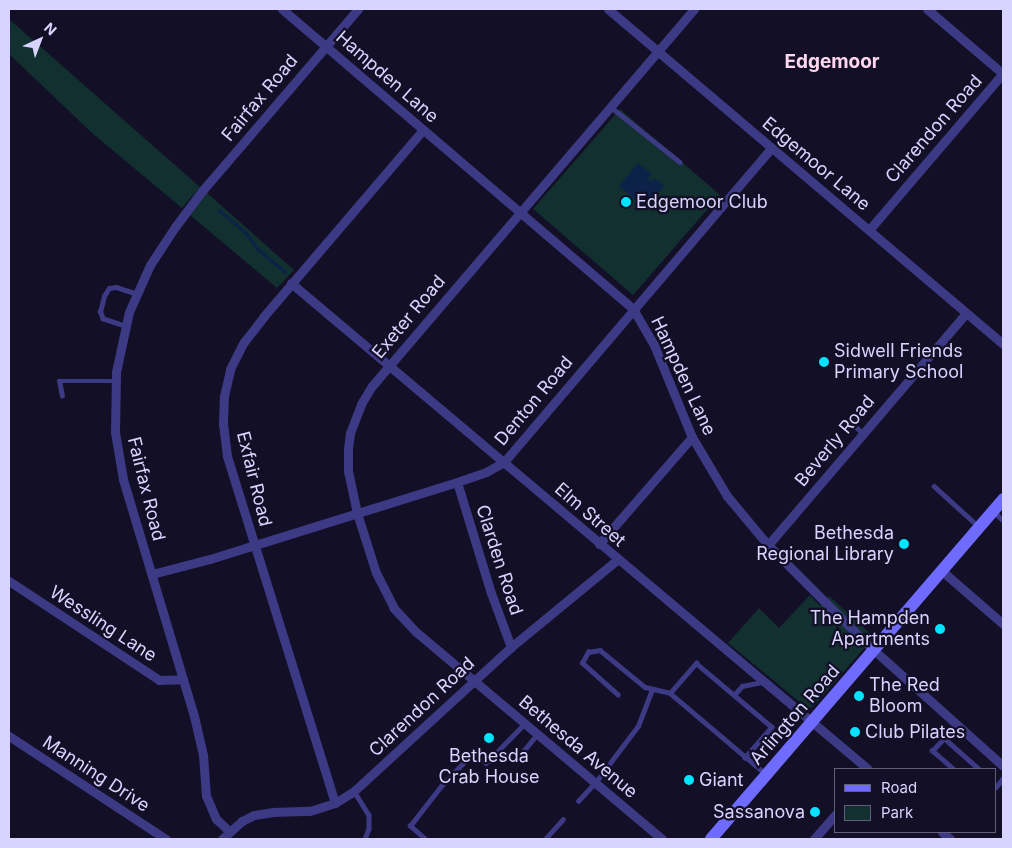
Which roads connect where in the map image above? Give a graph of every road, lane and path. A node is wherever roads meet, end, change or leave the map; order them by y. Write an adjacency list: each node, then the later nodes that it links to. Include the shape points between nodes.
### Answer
1 (282, 9): 6 (street, Hampden Lane)
2 (358, 9): 6 (street, Fairfax Road)
3 (608, 9): 7 (street, Edgemoor Lane)
4 (694, 9): 7 (street, Exeter Road)
5 (927, 9): 8 (street)
6 (326, 46): 10 (street, Hampden Lane); 16 (street, Fairfax Road, via 188,210 150,265)
7 (658, 51): 9 (street, Exeter Road); 11 (street, Edgemoor Lane)
8 (1003, 73): 14 (street, Clarendon Road)
9 (611, 106): 12 (lane); 13 (street, Exeter Road)
10 (423, 130): 13 (street, Hampden Lane); 15 (street, Exfair Road)
11 (771, 148): 14 (street, Edgemoor Lane); 17 (street, Denton Road)
12 (680, 162)
13 (520, 212): 17 (street, Hampden Lane); 21 (street, Exeter Road)
14 (869, 230): 18 (street, Edgemoor Lane)
15 (291, 284): 21 (street, Elm Street); 35 (street, Exfair Road, via 244,342 230,369 224,396 227,456)
16 (138, 294): 19 (street, Fairfax Road); 19 (lane, via 116,287 109,288 104,296 100,312 103,319)
17 (633, 309): 26 (street, Hampden Lane, via 654,345); 27 (street, Denton Road)
18 (966, 313): 20 (street, Edgemoor Lane); 25 (street, Beverly Road)
19 (126, 326): 22 (street, Fairfax Road)
20 (1003, 344)
21 (389, 365): 27 (street, Elm Street); 32 (street, Exeter Road, via 361,404 350,433 348,471)
22 (115, 381): 23 (lane, via 60,381); 40 (street, Fairfax Road, via 115,432 123,479)
23 (62, 396)
24 (849, 421): 25 (lane)
25 (863, 433): 37 (street, Beverly Road)
26 (692, 437): 36 (street); 37 (street, Hampden Lane, via 727,496)
27 (504, 462): 28 (street, Denton Road); 36 (street, Elm Street)
28 (457, 482): 32 (street, Denton Road); 43 (street, Clarden Road)
29 (934, 486): 34 (lane)
30 (1003, 499): 31 (main road, Arlington Road)
31 (993, 511): 33 (lane); 34 (main road, Arlington Road)
32 (357, 513): 35 (street, Denton Road); 46 (street, Exeter Road, via 376,573 394,608 416,632)
33 (1003, 520)
34 (980, 527): 39 (main road, Arlington Road)
35 (254, 544): 40 (street, Denton Road); 68 (street, Exfair Road)
36 (599, 544): 38 (street, Elm Street)
37 (768, 545): 44 (street, Hampden Lane)
38 (617, 560): 43 (street, Clarendon Road); 47 (street, Elm Street)
39 (942, 572): 42 (street); 44 (main road, Arlington Road)
40 (152, 574): 45 (street, Fairfax Road)
41 (9, 581): 45 (street, Wessling Lane, via 159,680)
42 (1003, 624)
43 (511, 647): 46 (street, Clarendon Road)
44 (874, 650): 52 (main road, Arlington Road); 54 (street, Hampden Lane)
45 (183, 679): 71 (street, Fairfax Road, via 203,755 206,796)
46 (474, 680): 53 (street, Bethesda Avenue); 66 (street, Clarendon Road)
47 (766, 682): 51 (lane, via 742,686); 52 (street, Elm Street)
48 (652, 690): 49 (lane); 50 (lane, via 600,650 588,652 582,663); 65 (lane, via 638,726)
49 (670, 693): 51 (lane, via 696,663); 59 (lane)
50 (618, 695)
51 (734, 696): 59 (lane, via 772,727)
52 (812, 722): 61 (street, Elm Street); 64 (main road, Arlington Road)
53 (525, 723): 55 (street, Bethesda Avenue); 76 (lane, via 486,763 473,753 441,786 410,826)
54 (956, 725): 57 (lane); 60 (street, Hampden Lane)
55 (537, 734): 58 (lane); 65 (street, Bethesda Avenue)
56 (9, 736): 74 (street, Manning Drive)
57 (944, 738): 62 (lane, via 932,752); 63 (lane)
58 (521, 754)
59 (745, 758): 64 (lane)
60 (1003, 766)
61 (867, 768)
62 (952, 768)
63 (977, 768)
64 (767, 774): 77 (main road, Arlington Road)
65 (595, 783): 67 (lane); 73 (street, Bethesda Avenue)
66 (354, 791): 68 (street, Clarendon Road); 75 (lane, via 369,815 370,829)
67 (578, 802)
68 (334, 803): 71 (street, Clarendon Road, via 310,811 254,815)
69 (834, 816): 78 (street)
70 (563, 819): 72 (lane)
71 (225, 837)
72 (546, 838)
73 (656, 838)
74 (166, 839)
75 (365, 839)
76 (425, 839)
77 (712, 839)
78 (814, 839)

